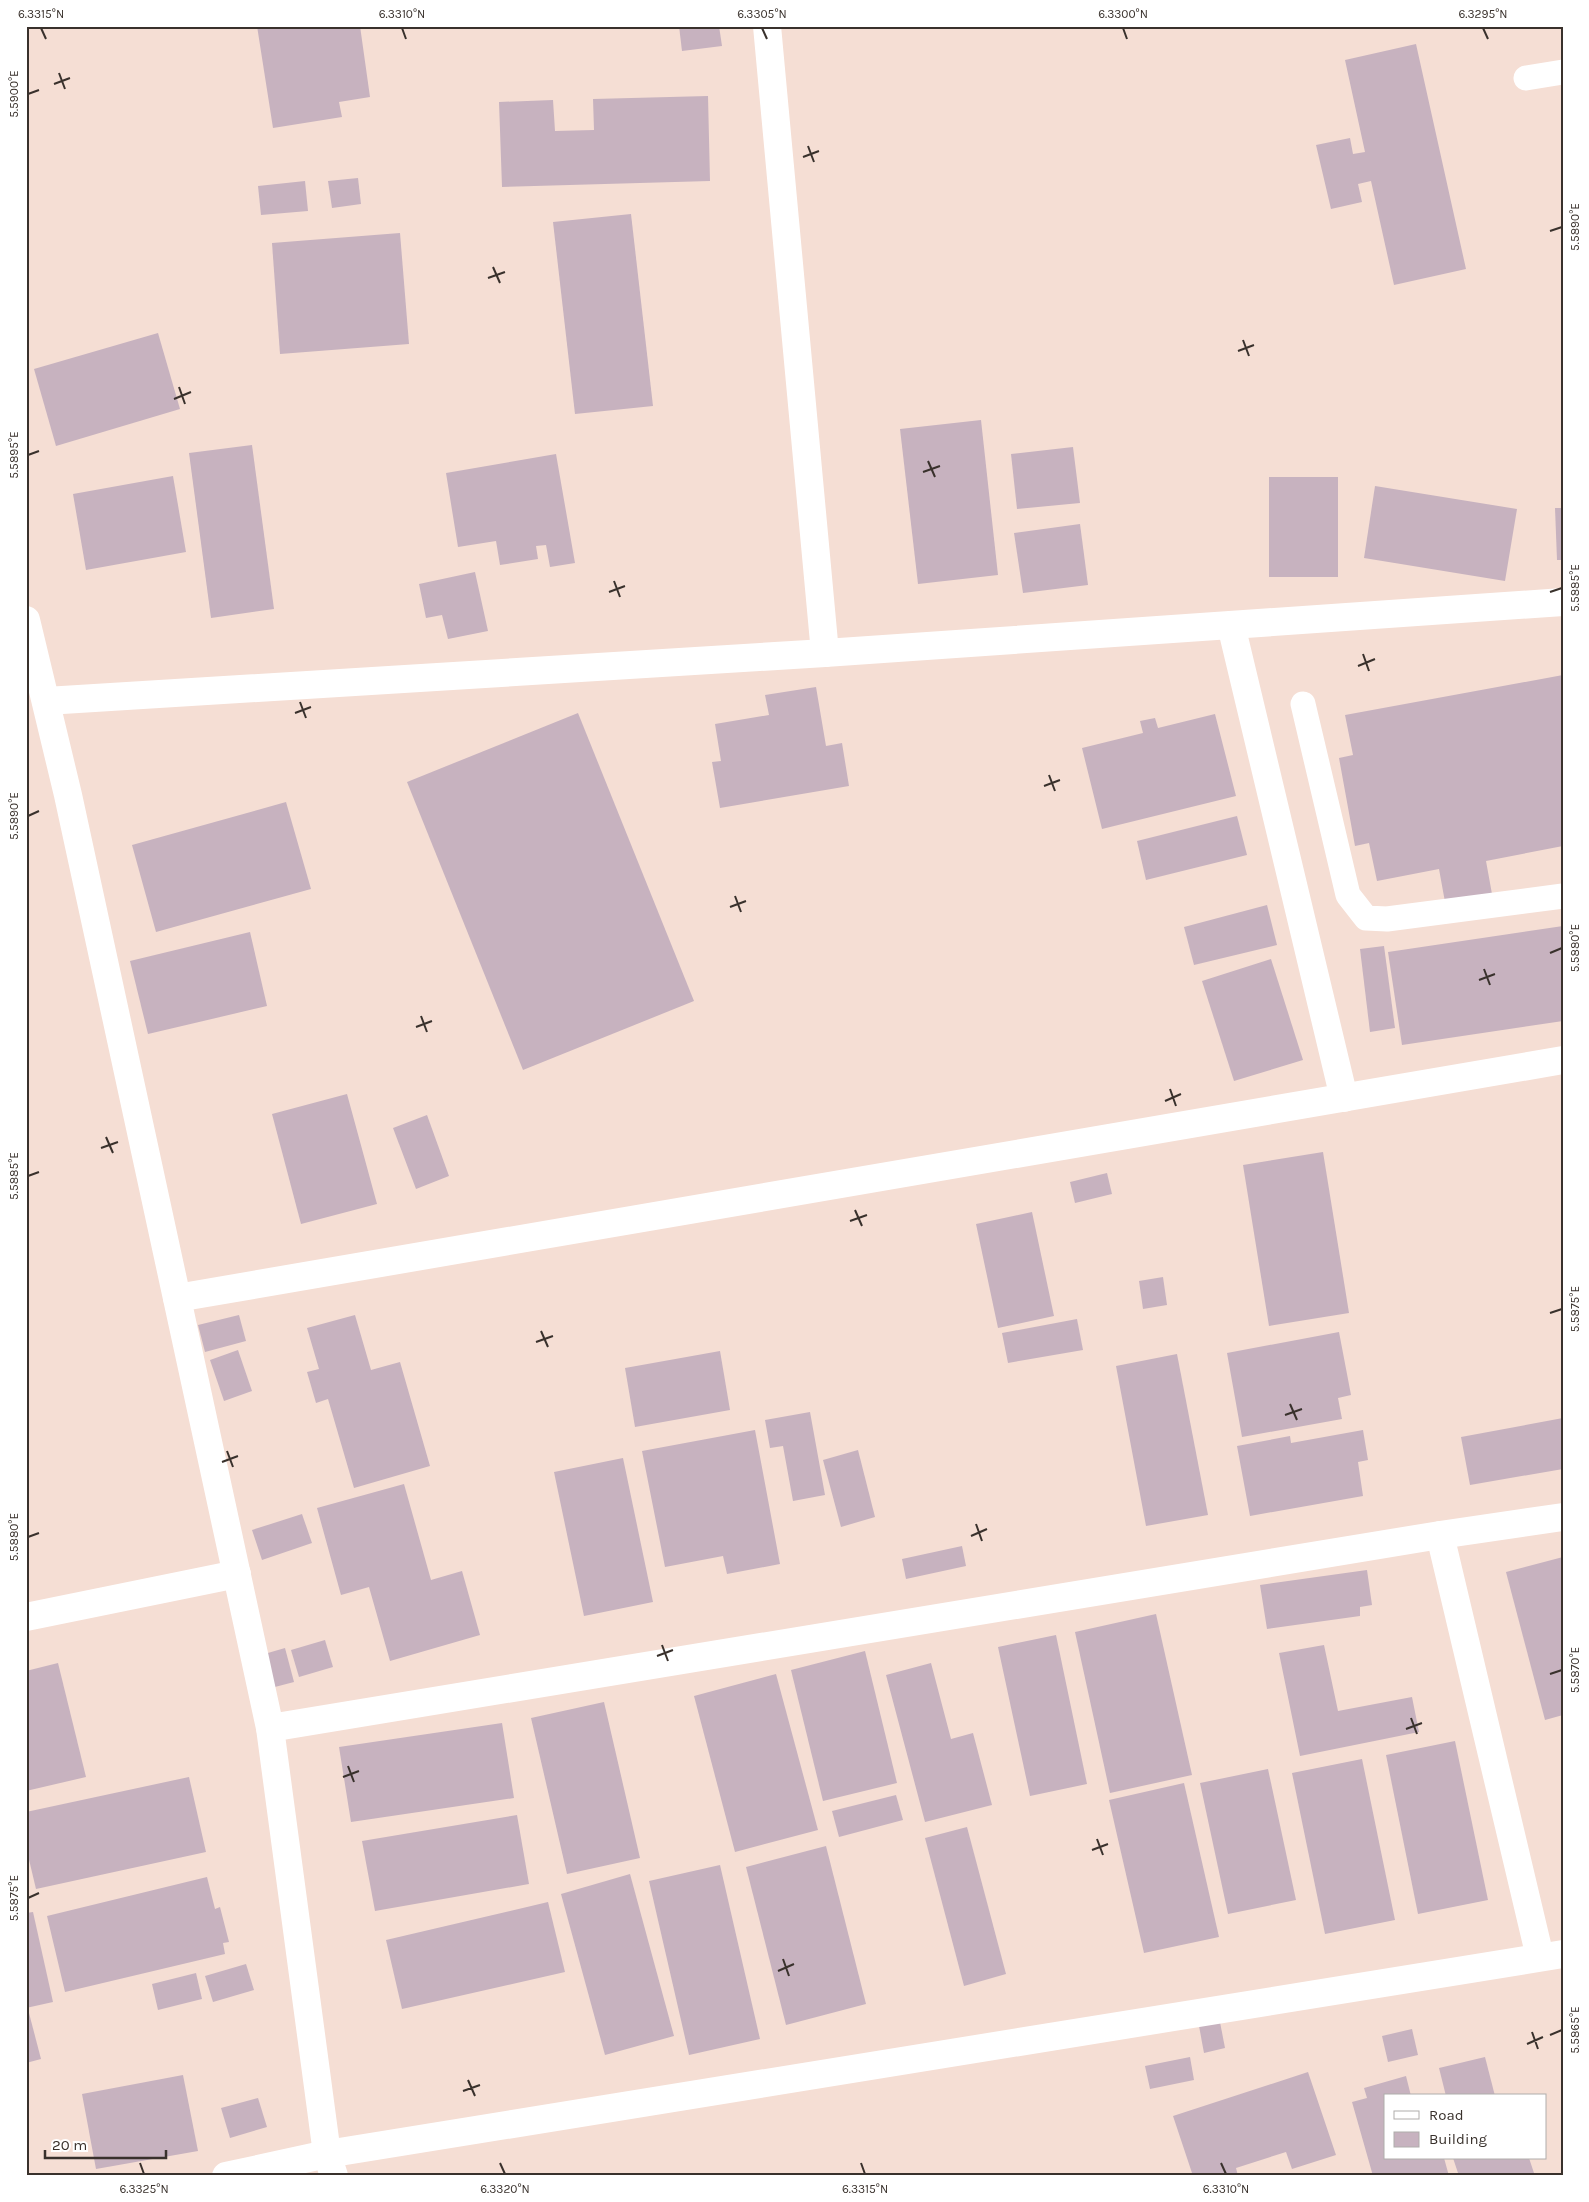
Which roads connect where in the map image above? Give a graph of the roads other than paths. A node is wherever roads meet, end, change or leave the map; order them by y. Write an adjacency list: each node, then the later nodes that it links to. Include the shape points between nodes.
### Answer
1 (767, 26): 7 (street)
2 (1563, 72): 3 (lane)
3 (1526, 78)
4 (1563, 602): 6 (street)
5 (26, 620): 8 (street)
6 (1232, 625): 7 (street); 12 (street)
7 (825, 652): 8 (street)
8 (46, 700): 13 (street)
9 (1303, 704): 10 (lane, via 1348,896 1366,918 1387,919)
10 (1563, 896)
11 (1563, 1060): 12 (street)
12 (1344, 1098): 13 (street)
13 (177, 1298): 16 (street)
14 (1563, 1517): 15 (street)
15 (1440, 1535): 18 (street); 19 (street)
16 (237, 1574): 17 (street); 18 (street)
17 (26, 1617)
18 (270, 1728): 20 (street)
19 (1552, 1955): 20 (street)
20 (330, 2165): 21 (street)
21 (226, 2176)

